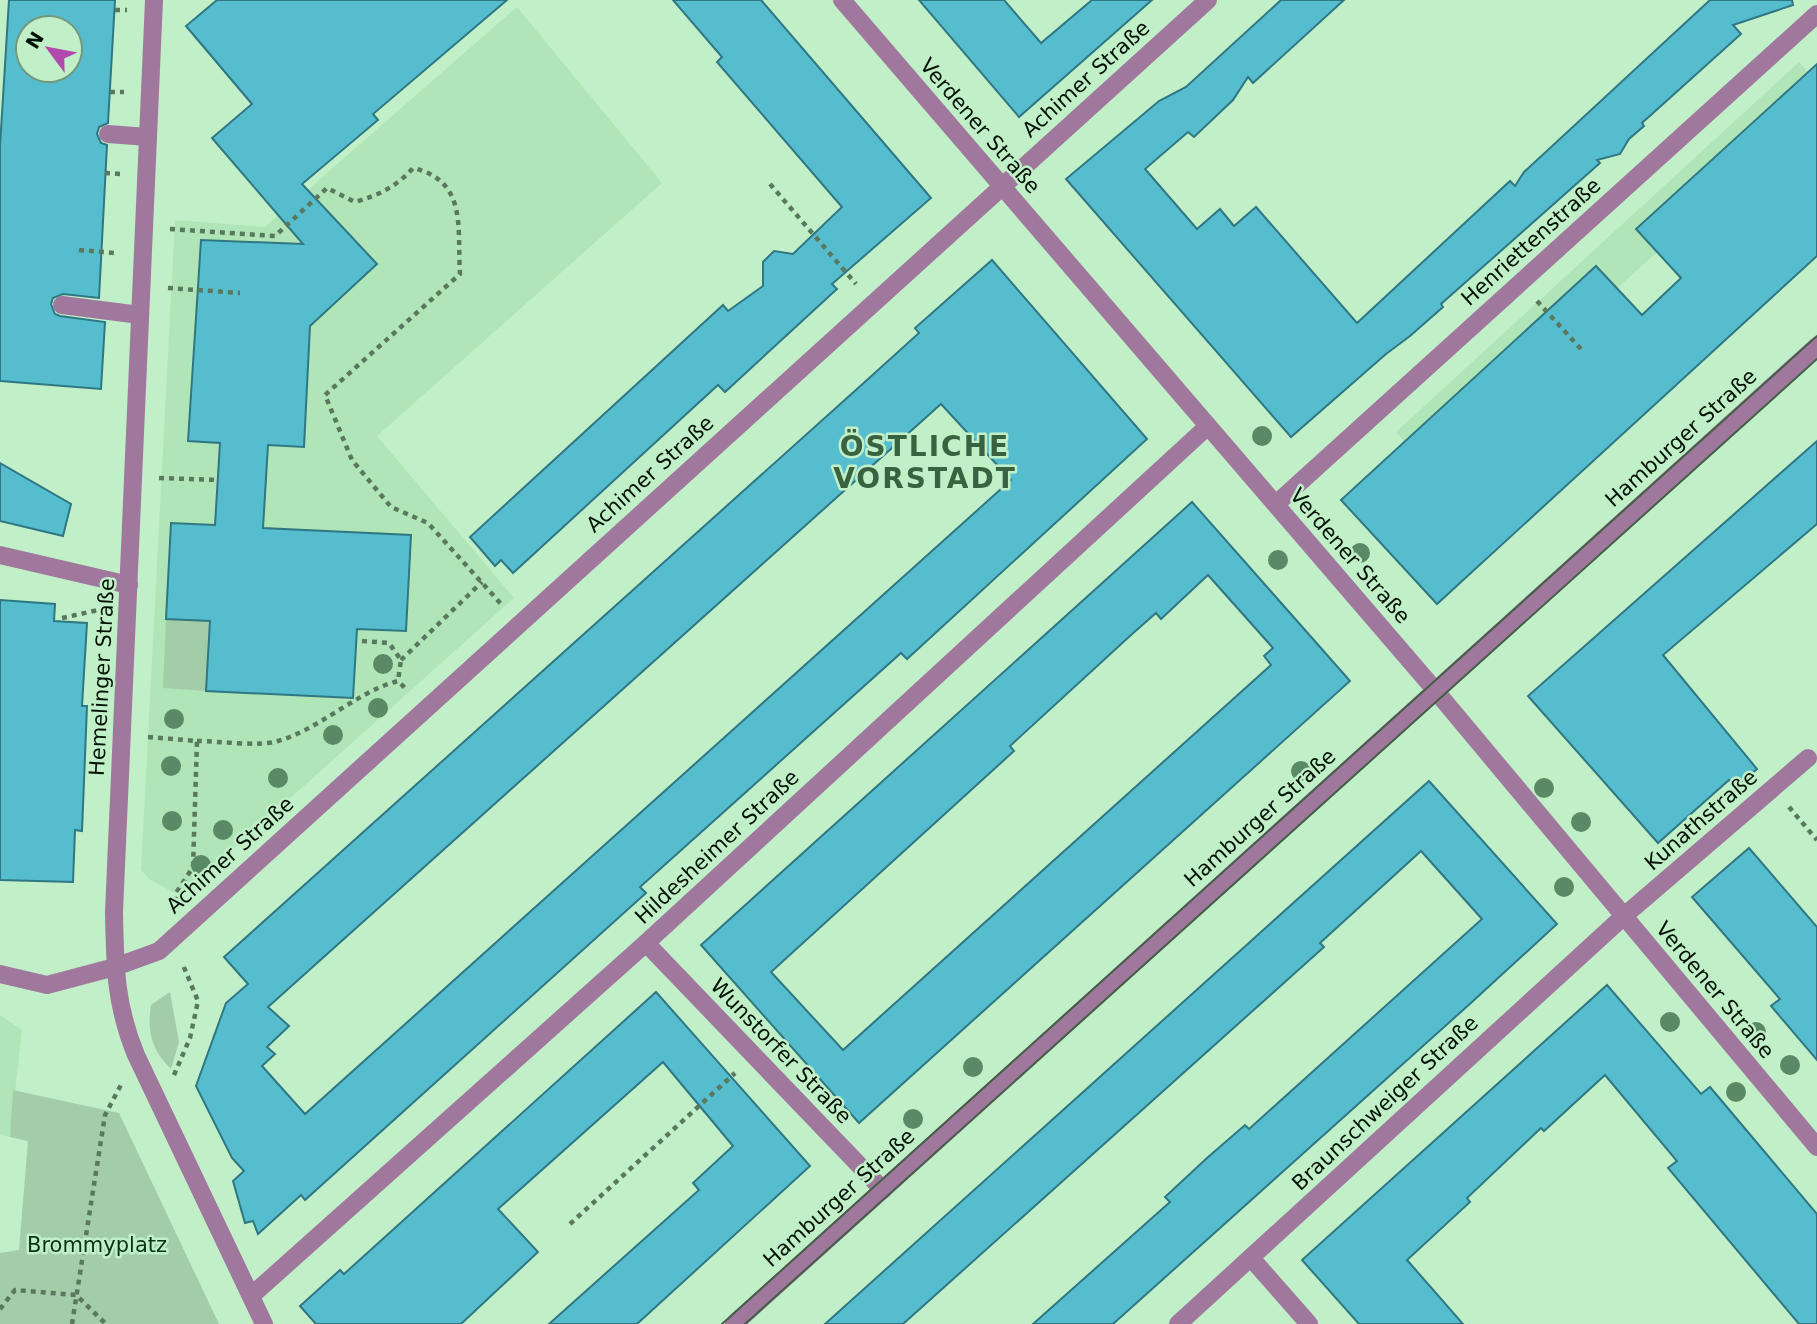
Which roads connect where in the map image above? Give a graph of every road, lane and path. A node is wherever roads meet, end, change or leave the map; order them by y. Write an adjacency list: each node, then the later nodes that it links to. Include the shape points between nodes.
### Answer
1 (154, 0): 10 (street, Hemelinger Straße)
2 (842, 0): 14 (street, Verdener Straße)
3 (1208, 0): 14 (street, Achimer Straße)
4 (115, 10): 5 (path)
5 (128, 10)
6 (1817, 14): 18 (street, Henriettenstraße)
7 (110, 92): 8 (path)
8 (124, 92)
9 (108, 134): 10 (street)
10 (148, 137): 15 (street, Hemelinger Straße)
11 (105, 173): 12 (path)
12 (122, 174)
13 (770, 184): 22 (path)
14 (1002, 186): 22 (street, Achimer Straße); 26 (street, Verdener Straße)
15 (145, 219): 23 (street, Hemelinger Straße); 31 (path, via 275,236 327,188 355,202 389,190 413,168 432,173 449,186 457,209 460,274 325,395 359,469 391,507 428,523)
16 (79, 250): 17 (path)
17 (115, 253)
18 (1520, 283): 25 (path); 29 (street, Henriettenstraße)
19 (197, 290): 20 (path)
20 (240, 293)
21 (62, 305): 23 (street)
22 (870, 305): 35 (street, Achimer Straße)
23 (140, 315): 32 (street, Hemelinger Straße)
24 (1817, 346): 39 (street, Hamburger Straße)
25 (1581, 349)
26 (1208, 426): 29 (street, Verdener Straße); 48 (street, Hildesheimer Straße)
27 (190, 479): 28 (path)
28 (218, 480)
29 (1276, 505): 39 (street, Verdener Straße)
30 (0, 555): 32 (street)
31 (482, 582): 35 (path); 37 (path)
32 (129, 585): 33 (street, Hemelinger Straße)
33 (128, 607): 34 (path); 49 (street, Hemelinger Straße)
34 (62, 618)
35 (519, 624): 40 (street, Achimer Straße)
36 (362, 641): 37 (path, via 390,643)
37 (401, 660): 38 (path)
38 (398, 681): 40 (path); 42 (path, via 378,686 277,742)
39 (1434, 690): 46 (street, Verdener Straße); 55 (street, Hamburger Straße)
40 (425, 709): 47 (street, Achimer Straße)
41 (148, 737): 42 (path)
42 (197, 741): 47 (path, via 193,867 176,893)
43 (1808, 758): 44 (street, Kunathstraße)
44 (1772, 788): 45 (path); 46 (street, Kunathstraße)
45 (1817, 840)
46 (1623, 916): 54 (street, Verdener Straße); 57 (street, Braunschweiger Straße)
47 (172, 939): 49 (street, Achimer Straße, via 159,951); 53 (path, via 198,1001 190,1038)
48 (646, 943): 52 (street, Wunstorfer Straße); 59 (street, Hildesheimer Straße)
49 (115, 967): 50 (street, Achimer Straße, via 47,985); 51 (street, Hemelinger Straße, via 121,1020)
50 (0, 974)
51 (136, 1055): 53 (street, Hemelinger Straße); 58 (path, via 105,1115)
52 (754, 1056): 55 (street, Wunstorfer Straße); 56 (path)
53 (161, 1103): 59 (street, Hemelinger Straße)
54 (1817, 1147)
55 (883, 1190): 64 (street, Hamburger Straße)
56 (570, 1224)
57 (1251, 1258): 65 (street, Braunschweiger Straße); 66 (street)
58 (76, 1295): 60 (path, via 15,1290); 61 (path); 62 (path)
59 (251, 1296): 63 (street, Hemelinger Straße)
60 (0, 1309)
61 (72, 1324)
62 (106, 1324)
63 (264, 1324)
64 (734, 1324)
65 (1178, 1324)
66 (1308, 1324)

